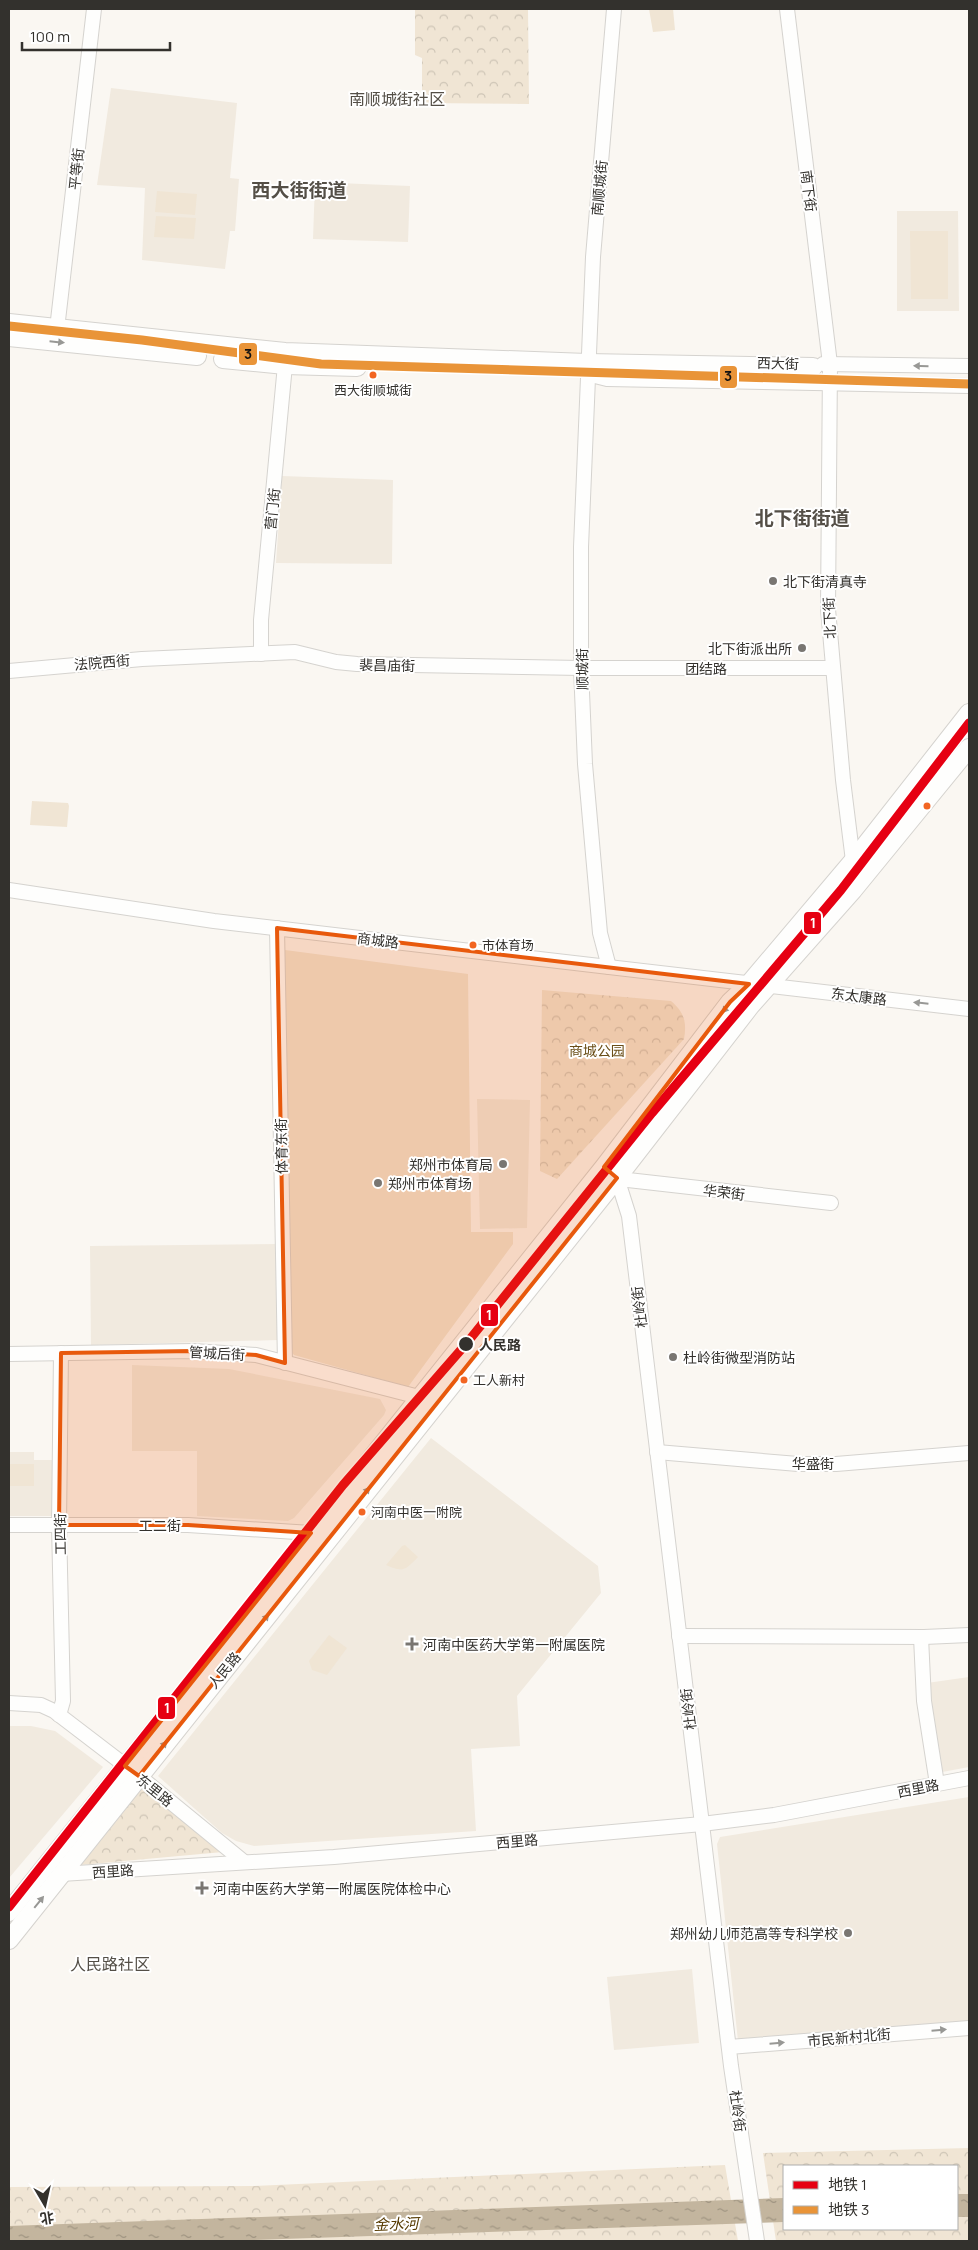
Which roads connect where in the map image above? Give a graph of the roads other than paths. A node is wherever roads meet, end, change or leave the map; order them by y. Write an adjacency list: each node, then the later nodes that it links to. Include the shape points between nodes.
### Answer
1 (94, 9): 5 (street, 平等街)
2 (614, 9): 9 (street, 南顺城街)
3 (787, 9): 10 (street, 南下街)
4 (9, 323): 5 (main road, 西大街)
5 (57, 329): 9 (main road, 西大街, via 285,352)
6 (9, 337): 7 (main road, 西大街, one-way to 7)
7 (285, 365): 9 (main road, 西大街); 12 (street, 营门街, via 261,620)
8 (969, 366): 10 (street, 西大街, one-way to 10)
9 (587, 368): 10 (main road, 西大街); 14 (street, 顺城街)
10 (823, 374): 11 (street, 西大街); 15 (street, 北下街)
11 (969, 386)
12 (261, 654): 13 (street, 裴昌庙街); 14 (street, 裴昌庙街, via 295,652 356,664)
13 (195, 656): 16 (street, 法院西街)
14 (581, 668): 15 (street, 团结路); 22 (street, 顺城街, via 596,903)
15 (832, 668): 19 (street, 北下街)
16 (9, 671)
17 (969, 713): 19 (main road, 人民路)
18 (969, 748): 24 (main road, 人民路)
19 (854, 861): 23 (main road, 人民路)
20 (9, 890): 21 (street, 商城路)
21 (277, 928): 22 (street, 商城路); 30 (street, 体育东街)
22 (609, 967): 23 (street, 商城路)
23 (749, 984): 24 (street, 东太康路); 26 (main road, 人民路, one-way to 26, via 730,1002)
24 (769, 987): 25 (street, 东太康路, one-way to 24); 26 (main road, 人民路)
25 (969, 1009)
26 (610, 1172): 27 (street, 华荣街); 31 (main road, 人民路); 32 (street, 杜岭街, via 629,1216); 42 (main road, 人民路, one-way to 26)
27 (832, 1203)
28 (61, 1353): 29 (street, 管城后街); 30 (street, 管城后街, via 193,1351 256,1355); 35 (street, 工四街)
29 (9, 1354)
30 (285, 1362): 31 (street, 管城后街)
31 (419, 1397): 36 (main road, 人民路)
32 (657, 1452): 33 (street, 华盛街, via 798,1464); 38 (street, 杜岭街)
33 (969, 1453)
34 (9, 1525): 35 (street, 工二街)
35 (59, 1525): 36 (street, 工二街, via 188,1525); 41 (street, 工四街, via 63,1701)
36 (311, 1533): 42 (main road, 人民路)
37 (969, 1634): 39 (street)
38 (679, 1636): 39 (street); 45 (street, 杜岭街)
39 (921, 1637): 44 (street, via 924,1701)
40 (9, 1703): 41 (street, 东里路, via 41,1705)
41 (59, 1715): 42 (street, 东里路)
42 (132, 1771): 46 (street, 东里路); 47 (main road, 人民路); 48 (main road, 人民路)
43 (969, 1778): 44 (street, 西里路)
44 (937, 1784): 45 (street, 西里路, via 774,1815)
45 (702, 1824): 46 (street, 西里路); 51 (street, 杜岭街)
46 (244, 1862): 47 (street, 西里路)
47 (61, 1874): 49 (main road, 人民路, one-way to 47)
48 (9, 1912)
49 (9, 1940)
50 (969, 2028): 51 (street, 市民新村北街, one-way to 50)
51 (729, 2047): 52 (street, 杜岭街)
52 (757, 2241)

